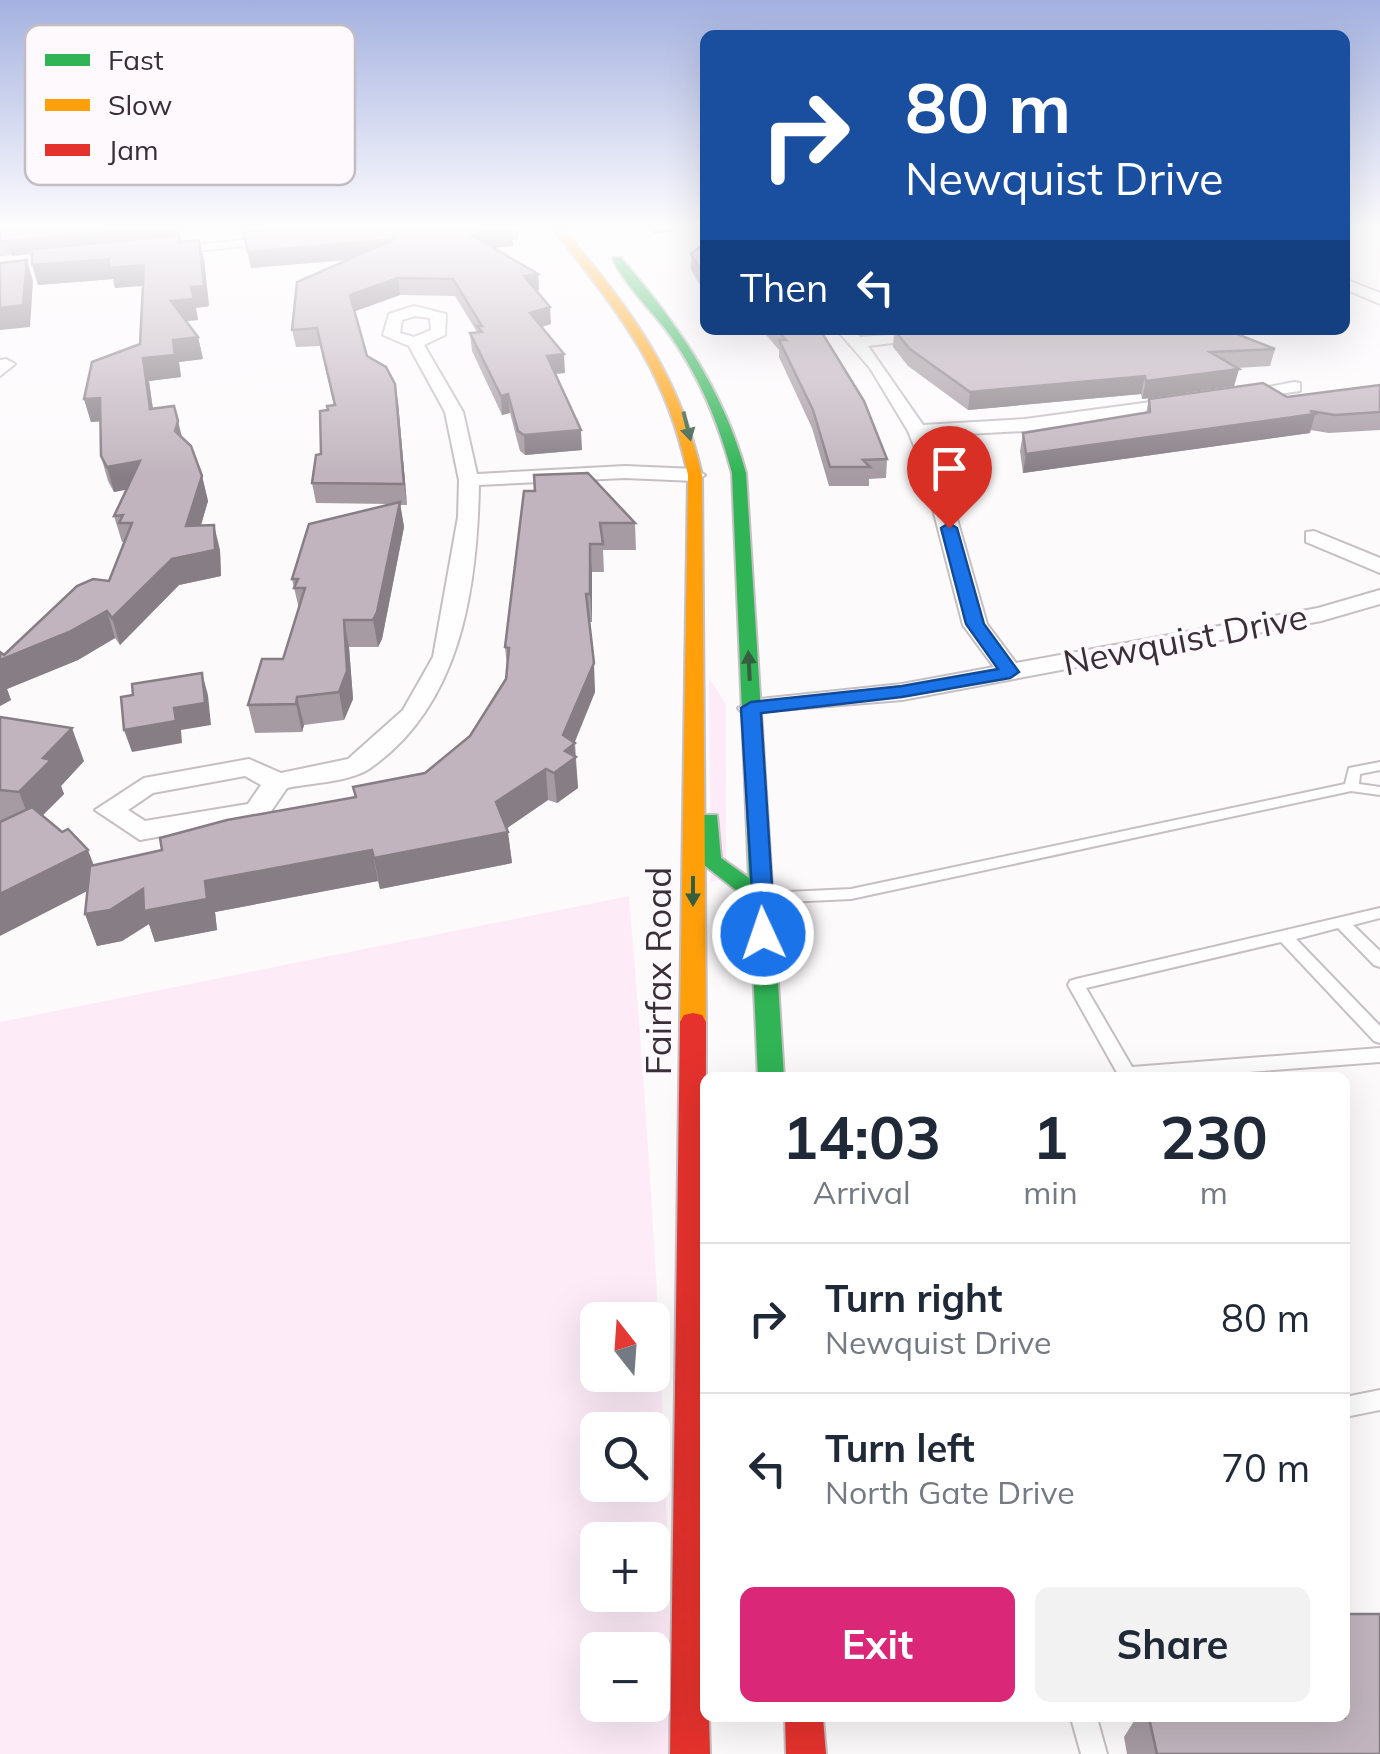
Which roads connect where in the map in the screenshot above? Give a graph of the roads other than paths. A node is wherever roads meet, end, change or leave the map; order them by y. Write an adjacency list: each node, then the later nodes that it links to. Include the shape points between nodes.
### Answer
1 (626, 312): 7 (main road, Fairfax Road, one-way to 7, via 669,374 688,426)
2 (661, 312): 12 (main road, via 691,346 724,408 739,474)
3 (851, 336): 6 (street)
4 (415, 343): 8 (street, via 454,412)
5 (1294, 388): 6 (street, via 1025,425)
6 (917, 430): 14 (street, via 975,624)
7 (695, 475): 8 (street); 11 (main road, Fairfax Road); 12 (main road, via 708,478 710,535)
8 (469, 480): 18 (street, via 445,657 433,684 404,724 357,765)
9 (1314, 537): 10 (street)
10 (1380, 566)
11 (694, 572): 15 (main road, via 707,594 710,666); 17 (main road, Fairfax Road)
12 (745, 591): 15 (main road, one-way to 12)
13 (1380, 597): 14 (street, Newquist Drive)
14 (1010, 672): 15 (street, Newquist Drive, via 902,692)
15 (734, 697): 21 (main road)
16 (1380, 766): 19 (lane, via 1354,772)
17 (694, 770): 21 (main road, via 708,789 710,861); 35 (main road, Fairfax Road, one-way to 35)
18 (277, 782): 18 (street, via 257,811 160,828 140,831 110,810 144,786 249,767)
19 (1351, 787): 20 (lane); 21 (lane, via 851,894)
20 (1380, 791)
21 (761, 898): 28 (main road)
22 (1380, 913): 23 (lane)
23 (1341, 922): 24 (lane); 25 (lane)
24 (1284, 936): 26 (lane); 29 (lane, via 1076,985)
25 (1380, 962)
26 (1380, 1036)
27 (1380, 1056): 30 (lane)
28 (770, 1072)
29 (1126, 1072)
30 (1155, 1072)
31 (1380, 1400): 32 (lane)
32 (1350, 1406)
33 (804, 1722): 36 (main road)
34 (1085, 1722): 37 (lane)
35 (690, 1754)
36 (806, 1754)
37 (1094, 1754)

